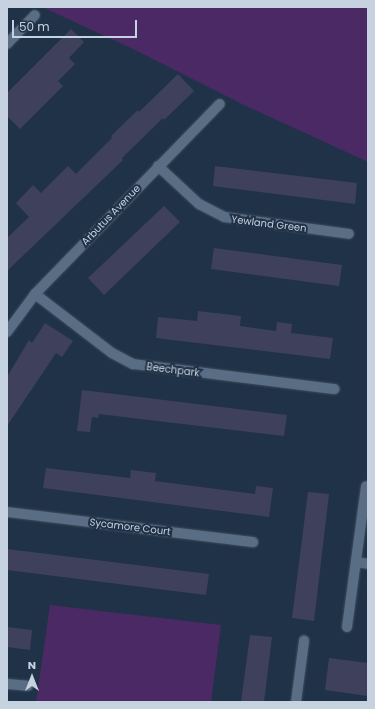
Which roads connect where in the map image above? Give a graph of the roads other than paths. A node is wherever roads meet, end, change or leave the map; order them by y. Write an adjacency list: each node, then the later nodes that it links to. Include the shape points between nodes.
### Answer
1 (35, 16): 2 (street)
2 (7, 44)
3 (220, 104): 4 (street, Arbutus Avenue)
4 (158, 166): 5 (street, Yewland Green, via 199,204 224,217); 6 (street, Arbutus Avenue)
5 (349, 234)
6 (34, 294): 7 (street, Arbutus Avenue); 8 (street, Beechpark, via 112,353 133,364)
7 (7, 332)
8 (334, 389)
9 (366, 486): 12 (street)
10 (7, 512): 11 (street, Sycamore Court)
11 (253, 542)
12 (356, 562): 13 (street); 14 (street)
13 (368, 564)
14 (347, 627)
15 (304, 641): 18 (street)
16 (7, 684): 17 (street)
17 (28, 686)
18 (296, 702)

